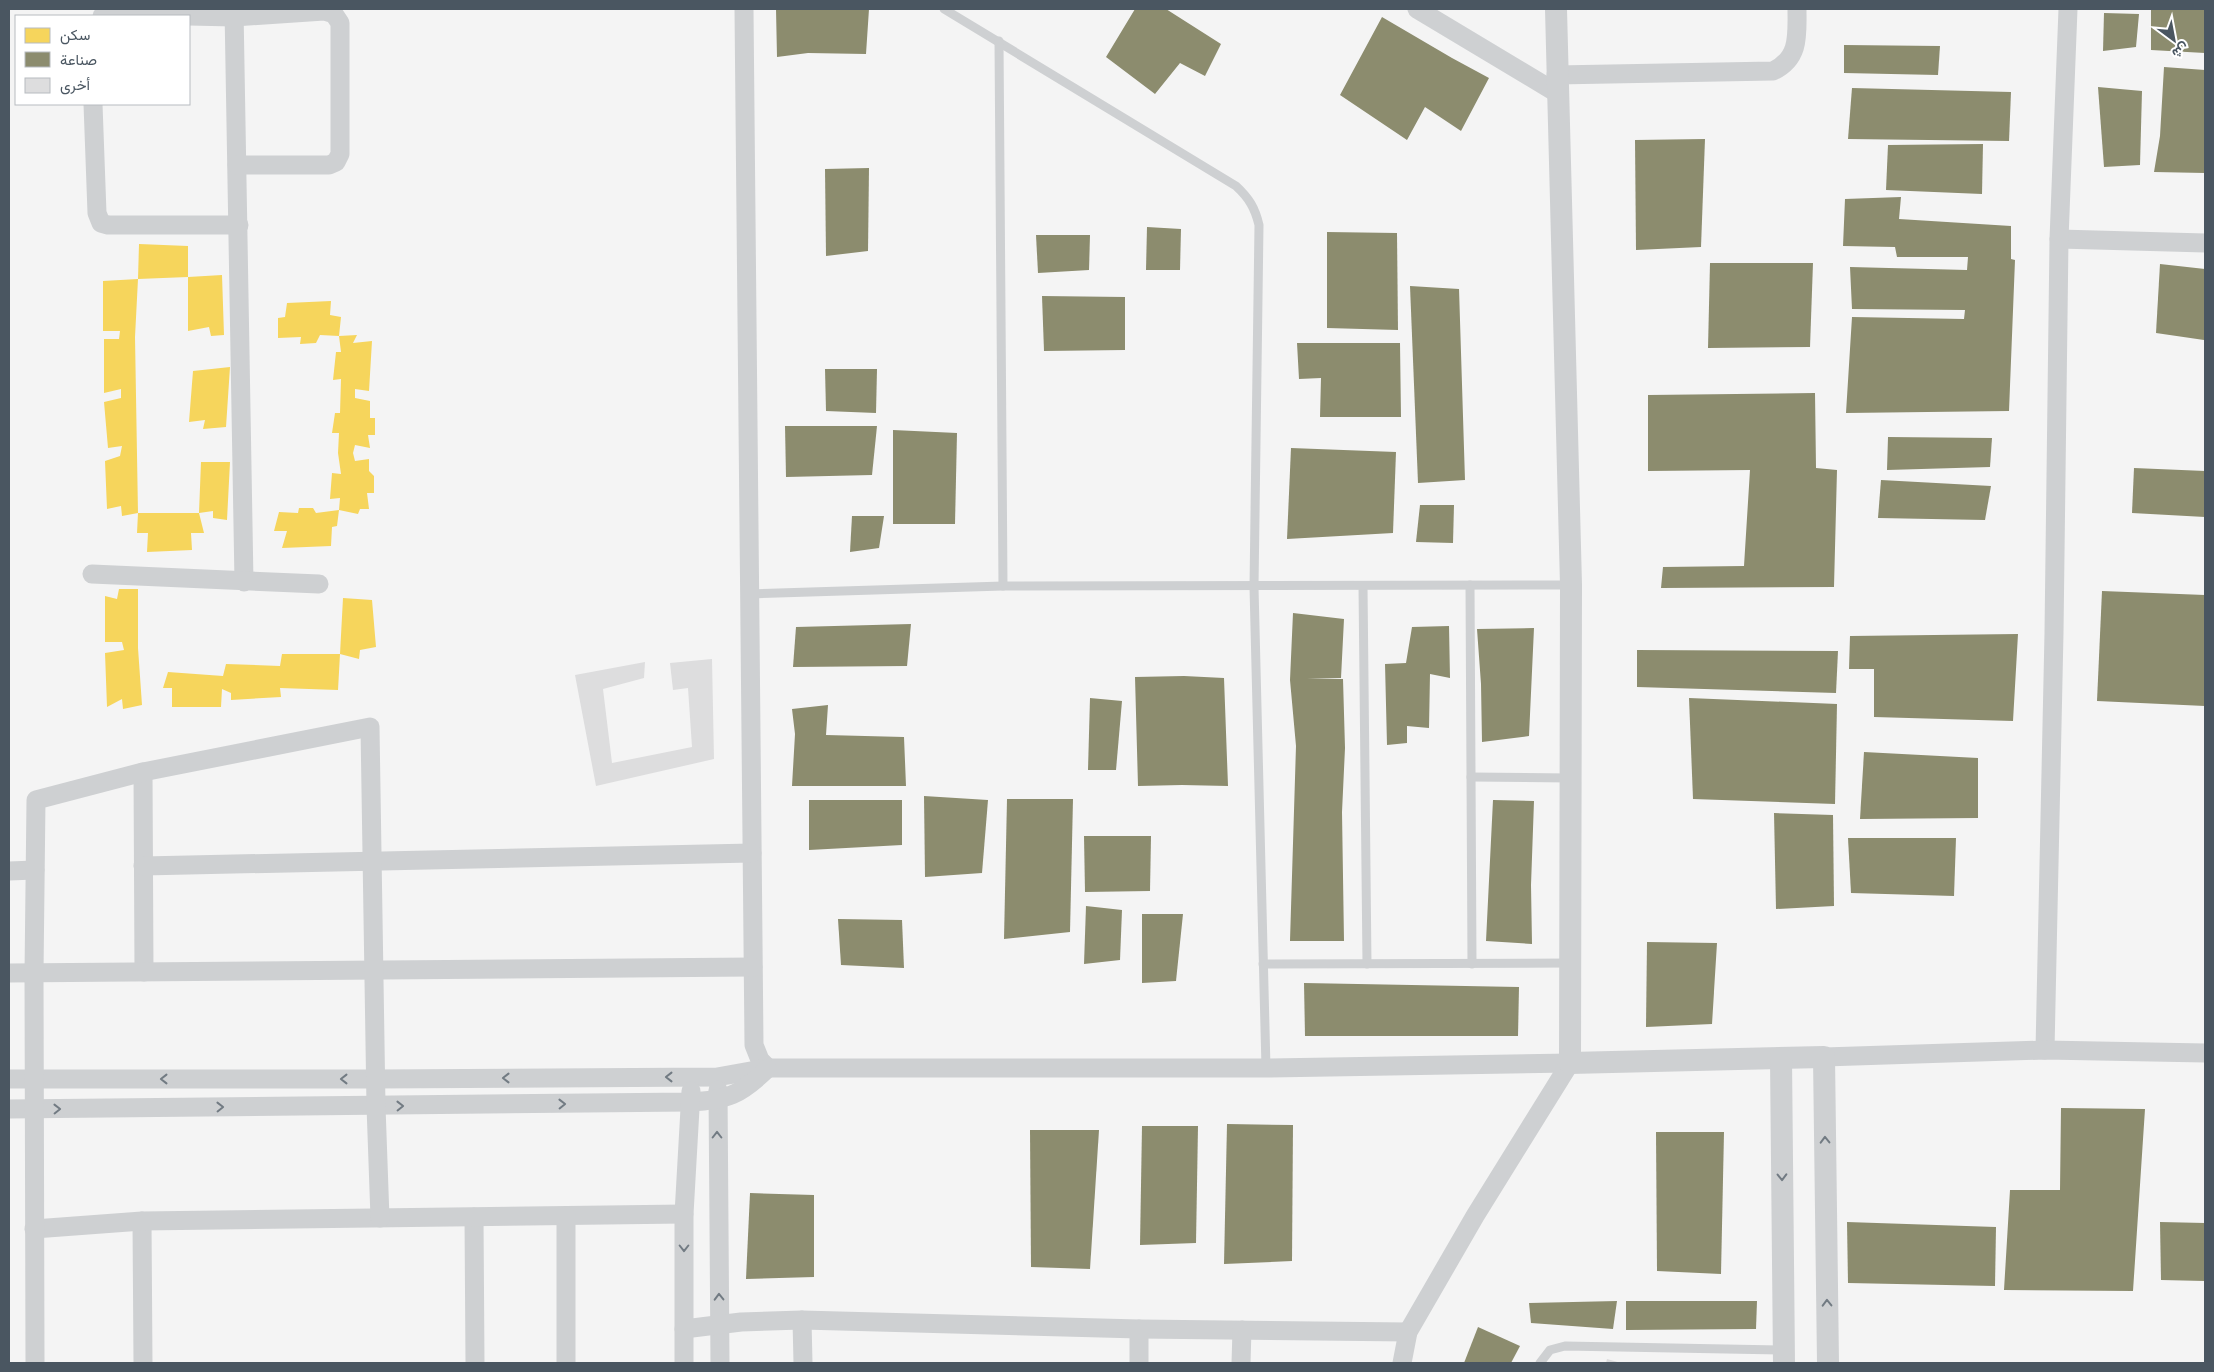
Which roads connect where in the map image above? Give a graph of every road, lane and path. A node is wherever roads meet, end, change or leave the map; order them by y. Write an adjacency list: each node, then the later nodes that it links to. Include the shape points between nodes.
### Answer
1 (744, 9): 24 (street)
2 (944, 9): 9 (lane)
3 (1417, 9): 10 (street)
4 (1556, 9): 10 (street)
5 (1797, 9): 10 (street, via 1797,33 1792,56 1784,66 1773,71)
6 (2068, 9): 14 (street)
7 (234, 13): 8 (street); 12 (street); 12 (street, via 324,11 334,14 340,23 340,154 336,162 329,166)
8 (190, 16)
9 (999, 41): 21 (lane); 23 (lane, via 1236,186 1253,207 1259,225)
10 (1557, 84): 20 (street)
11 (93, 105): 13 (street, via 97,213 101,223)
12 (237, 165): 13 (street)
13 (239, 225): 17 (street)
14 (2060, 239): 15 (street); 42 (street)
15 (2205, 243)
16 (92, 574): 17 (street)
17 (244, 582): 18 (street)
18 (319, 584)
19 (1470, 585): 20 (lane); 22 (lane); 26 (lane)
20 (1571, 585): 27 (street)
21 (1002, 586): 23 (lane); 24 (lane)
22 (1363, 586): 23 (lane); 35 (lane)
23 (1254, 587): 34 (lane)
24 (750, 594): 28 (street)
25 (143, 772): 29 (street, via 370,727); 30 (street); 31 (street, via 36,800)
26 (1471, 777): 27 (lane); 36 (lane)
27 (1570, 778): 33 (street)
28 (752, 853): 29 (street); 37 (street)
29 (374, 861): 30 (street); 38 (street)
30 (143, 866): 39 (street)
31 (35, 870): 32 (street); 41 (street)
32 (9, 871)
33 (1570, 963): 36 (lane); 46 (street)
34 (1263, 964): 35 (lane); 48 (lane)
35 (1367, 964): 36 (lane)
36 (1472, 964)
37 (753, 967): 38 (street); 47 (street, via 754,1045 760,1060)
38 (373, 970): 39 (street); 53 (street)
39 (144, 972): 41 (street)
40 (9, 973): 41 (street)
41 (34, 973): 52 (street)
42 (2045, 1050): 43 (street); 44 (street)
43 (2205, 1053)
44 (1824, 1057): 45 (street); 83 (street, one-way to 44)
45 (1781, 1058): 46 (street); 71 (street, one-way to 71)
46 (1570, 1062): 48 (street); 70 (street)
47 (768, 1068): 48 (street); 50 (street); 54 (street, via 736,1094)
48 (1266, 1068)
49 (691, 1077): 50 (street); 53 (street, one-way to 53); 55 (street)
50 (717, 1077): 54 (street)
51 (9, 1079): 52 (street)
52 (34, 1079): 53 (street, one-way to 52); 58 (street)
53 (376, 1079): 56 (street)
54 (718, 1100): 55 (street); 66 (street, one-way to 54)
55 (690, 1102): 56 (street, one-way to 55); 59 (street)
56 (376, 1106): 58 (street, one-way to 56); 62 (street)
57 (9, 1109): 58 (street)
58 (34, 1109): 64 (street)
59 (684, 1214): 60 (street); 67 (street, one-way to 67)
60 (566, 1216): 61 (street); 75 (street)
61 (474, 1217): 62 (street); 74 (street)
62 (380, 1218): 63 (street)
63 (142, 1220): 64 (street); 73 (street)
64 (34, 1229): 72 (street)
65 (802, 1320): 66 (street); 68 (street); 78 (street)
66 (720, 1325): 67 (street); 77 (street)
67 (684, 1329): 76 (street)
68 (1139, 1329): 69 (street); 79 (street)
69 (1242, 1330): 70 (street); 80 (street)
70 (1408, 1332): 81 (street)
71 (1784, 1356): 82 (lane, via 1565,1346 1550,1350)
72 (34, 1363)
73 (143, 1363)
74 (474, 1363)
75 (566, 1363)
76 (684, 1363)
77 (720, 1363)
78 (802, 1363)
79 (1139, 1363)
80 (1241, 1363)
81 (1402, 1363)
82 (1540, 1363)
83 (1828, 1363)

